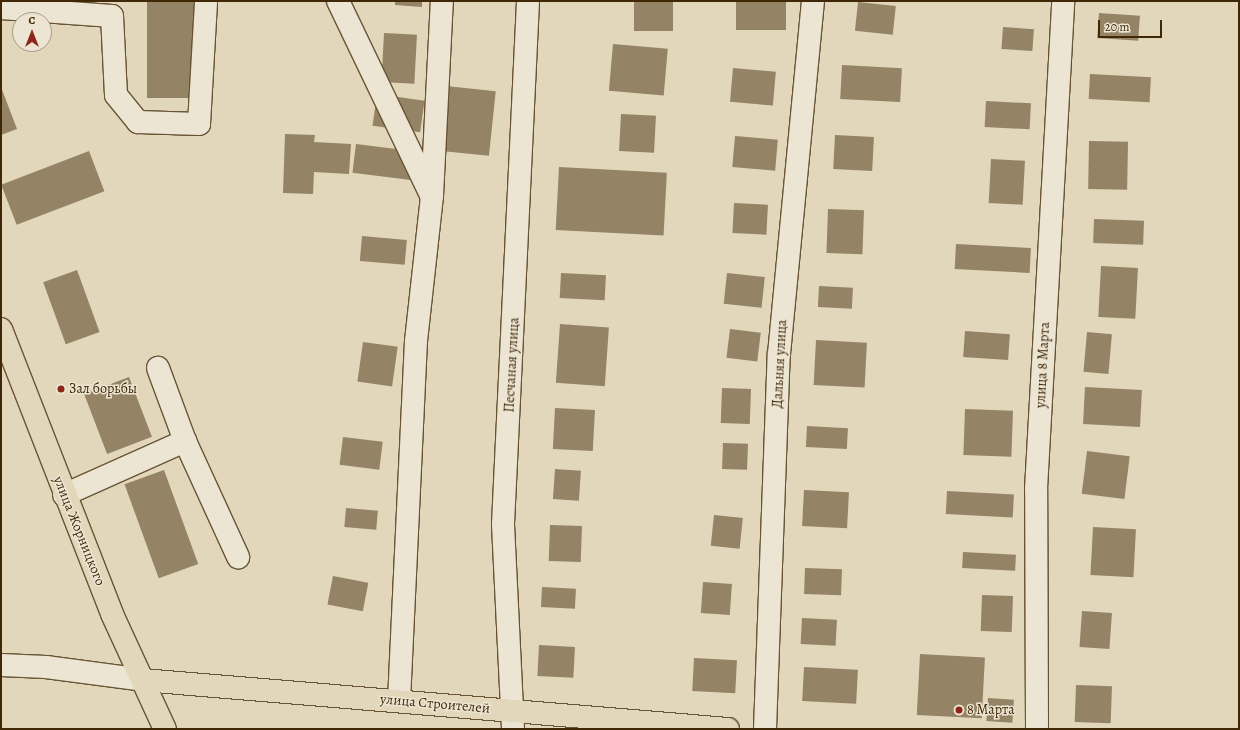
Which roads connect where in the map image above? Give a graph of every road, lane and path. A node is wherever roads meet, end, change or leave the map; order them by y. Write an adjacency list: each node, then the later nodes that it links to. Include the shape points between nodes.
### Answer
1 (206, 1): 7 (street, via 199,124 138,122 116,95 112,16)
2 (338, 1): 8 (street)
3 (442, 1): 8 (street)
4 (528, 1): 17 (street, Песчаная улица, via 503,524)
5 (813, 1): 20 (street, Дальняя улица, via 779,354)
6 (1063, 1): 21 (street, улица 8 Марта, via 1036,489)
7 (1, 8)
8 (432, 196): 16 (street, via 416,341)
9 (1, 329): 12 (main road, улица Жорницкого)
10 (158, 368): 11 (street)
11 (184, 441): 12 (street); 13 (street)
12 (64, 495): 15 (main road, улица Жорницкого, via 112,614)
13 (238, 557)
14 (1, 665): 15 (street)
15 (143, 680): 16 (main road, улица Строителей); 18 (main road, улица Жорницкого)
16 (399, 701): 17 (main road, улица Строителей)
17 (513, 720): 19 (main road, улица Строителей)
18 (165, 729)
19 (728, 729)
20 (765, 729)
21 (1037, 729)

